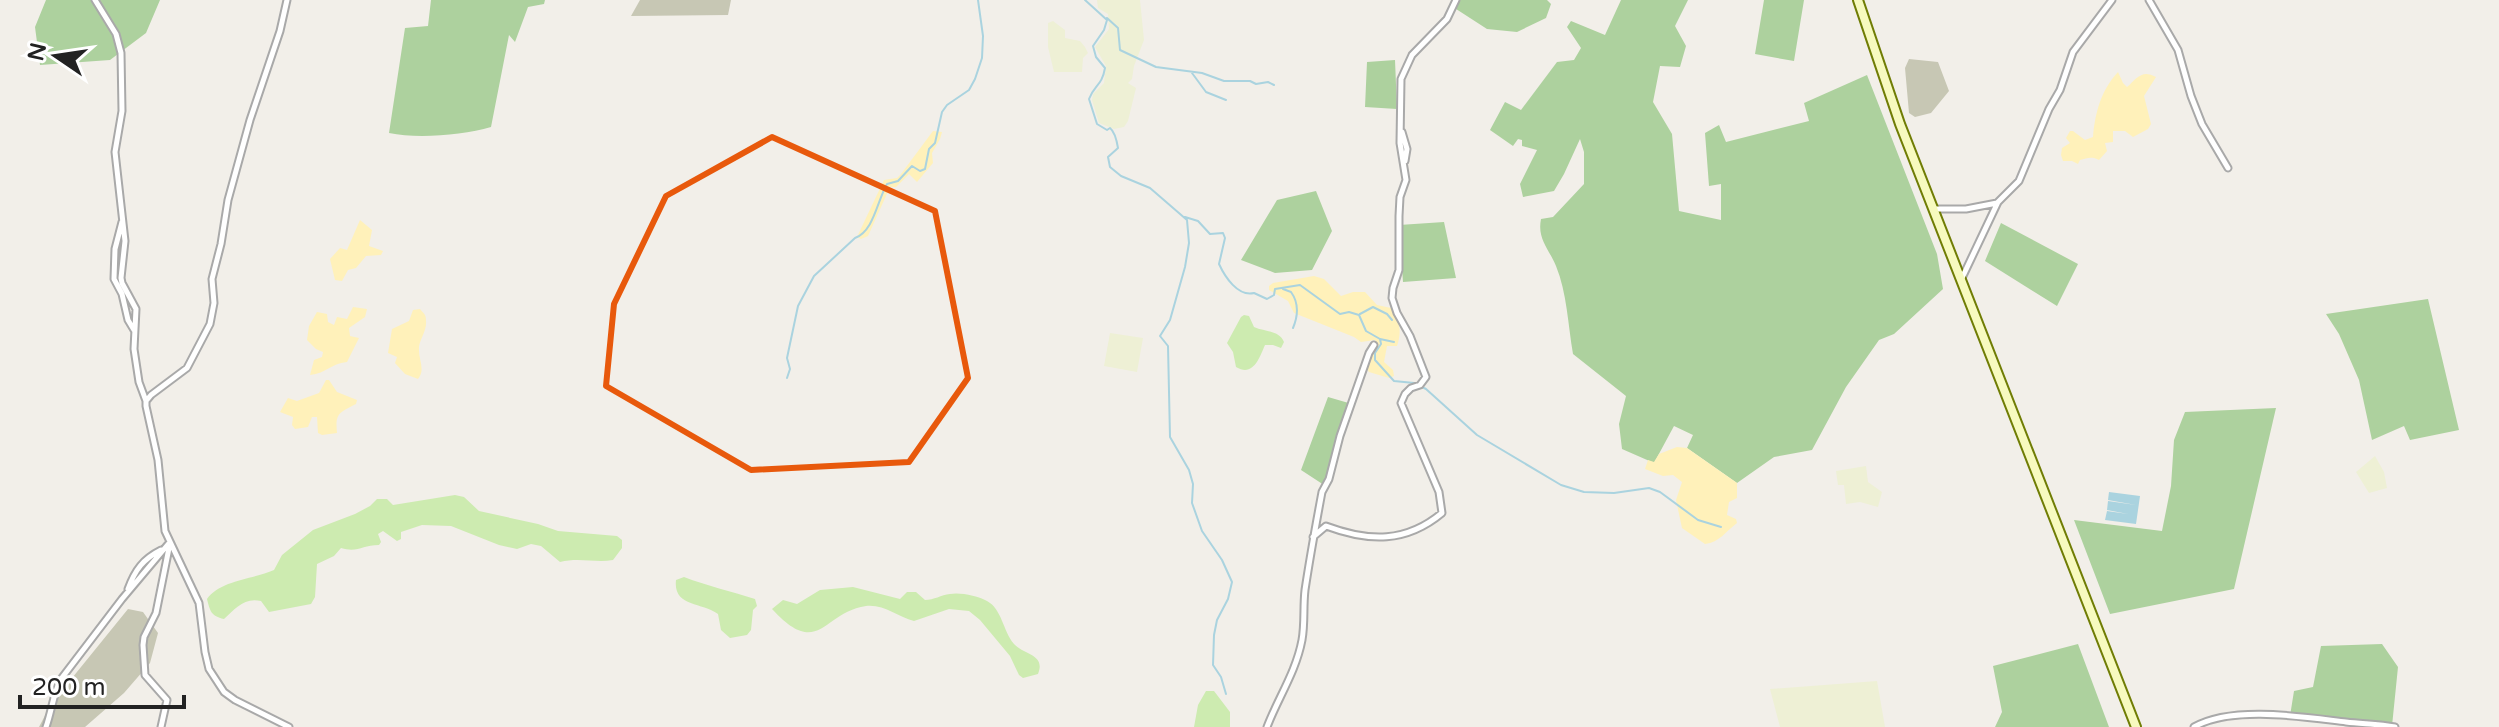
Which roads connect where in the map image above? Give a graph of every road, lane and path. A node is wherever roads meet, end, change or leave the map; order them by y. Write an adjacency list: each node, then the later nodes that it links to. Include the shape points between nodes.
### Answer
1 (95, 0): 10 (street, via 121,53 122,111 115,152)
2 (287, 0): 14 (street, via 228,200 212,279 210,324 187,368)
3 (1456, 0): 15 (street, via 1447,19 1420,44 1403,70 1400,127 1406,180 1392,298 1426,377 1401,403 1439,492 1442,513 1426,526 1388,537 1355,536 1326,526)
4 (1858, 0): 9 (main road)
5 (2112, 0): 8 (street, via 2073,52 2019,181)
6 (2149, 0): 7 (street, via 2178,50 2202,124)
7 (2228, 168)
8 (1998, 202): 9 (street); 11 (street)
9 (1935, 209): 11 (main road)
10 (123, 217): 12 (street, via 122,283 136,309); 12 (street, via 113,272)
11 (1962, 278): 21 (main road)
12 (136, 333): 14 (street, via 134,349)
13 (1374, 345): 15 (street, via 1322,492)
14 (146, 401): 16 (street)
15 (1313, 537): 20 (street, via 1302,640)
16 (168, 545): 17 (street, via 61,679); 18 (street, via 156,613 143,645 147,680 167,700); 19 (street, via 199,603 215,682 235,700)
17 (46, 727)
18 (161, 727)
19 (289, 727)
20 (1267, 727)
21 (2136, 727)
22 (2194, 727): 23 (street, via 2213,718 2260,715)
23 (2395, 727)

